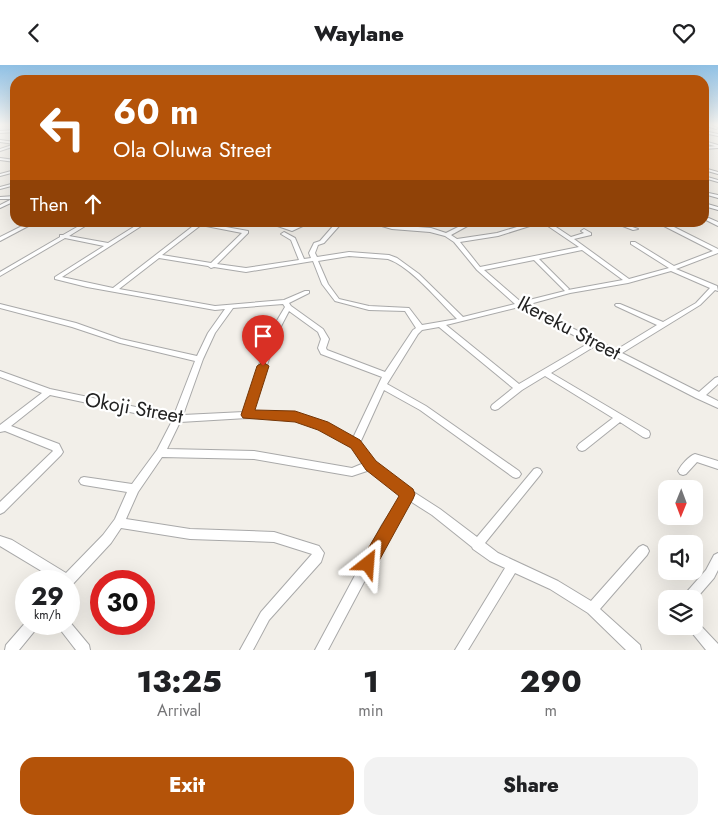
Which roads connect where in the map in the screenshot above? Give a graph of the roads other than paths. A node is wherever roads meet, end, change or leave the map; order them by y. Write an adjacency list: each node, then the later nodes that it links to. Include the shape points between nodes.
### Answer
1 (23, 227): 19 (street)
2 (79, 227): 17 (street)
3 (137, 227): 22 (street)
4 (195, 227): 25 (street)
5 (218, 227): 28 (street, via 246,233)
6 (335, 227): 27 (street, via 316,244)
7 (392, 227): 16 (street, Ikereku Street, via 431,230)
8 (462, 227): 16 (street)
9 (521, 227): 20 (street)
10 (554, 227): 18 (street)
11 (629, 227): 13 (street)
12 (670, 227): 24 (street)
13 (635, 229)
14 (584, 231): 18 (street, via 589,234)
15 (284, 234): 27 (street, via 293,239)
16 (447, 235): 20 (street, Ikereku Street)
17 (62, 236): 22 (street); 31 (street)
18 (572, 238): 23 (street)
19 (0, 239)
20 (456, 241): 29 (street, Ikereku Street)
21 (633, 243): 30 (street)
22 (109, 245): 34 (street, via 57,278)
23 (584, 248): 26 (street); 32 (street)
24 (717, 252): 30 (street)
25 (158, 257): 28 (street); 34 (street)
26 (536, 259): 29 (street); 35 (street)
27 (308, 260): 28 (street, via 246,270); 42 (street, via 349,254 395,259 417,275); 45 (street, via 337,301 369,308 407,309)
28 (211, 266)
29 (479, 269): 38 (street, Ikereku Street)
30 (673, 269): 32 (street); 33 (street)
31 (0, 274)
32 (628, 281): 35 (street)
33 (716, 288): 44 (street, via 698,304)
34 (115, 289): 41 (street, via 215,308)
35 (568, 291): 38 (street)
36 (307, 293): 37 (street)
37 (287, 304): 41 (street); 52 (street, via 321,331 325,339 324,352); 58 (street, via 273,333)
38 (519, 304): 42 (street); 46 (street, Ikereku Street)
39 (618, 305): 44 (street)
40 (0, 306): 48 (street, via 120,341)
41 (231, 307): 48 (street, via 212,333)
42 (462, 320): 43 (street)
43 (441, 325): 45 (street); 53 (street)
44 (662, 325): 47 (street)
45 (420, 328): 52 (street)
46 (596, 342): 47 (street, Ikereku Street); 49 (street)
47 (616, 353): 55 (street, Ikereku Street)
48 (199, 359): 60 (street)
49 (545, 373): 53 (street); 59 (street)
50 (0, 374): 54 (street, Okoji Street)
51 (718, 380): 55 (street)
52 (385, 381): 63 (street); 70 (street)
53 (519, 388): 57 (street)
54 (48, 392): 60 (street, Okoji Street); 61 (street)
55 (699, 396): 56 (street, Ikereku Street)
56 (718, 405)
57 (495, 407)
58 (247, 415): 60 (street, Okoji Street); 63 (street, Okoji Street, via 295,416 323,426)
59 (619, 418): 62 (street); 64 (street)
60 (176, 419): 65 (street)
61 (2, 429): 74 (street, via 56,447 58,452)
62 (646, 434)
63 (355, 444): 66 (street)
64 (582, 447)
65 (160, 453): 66 (street, via 254,455 352,472); 72 (street)
66 (371, 465): 73 (street)
67 (718, 465): 69 (street, via 697,458)
68 (537, 471): 77 (street)
69 (683, 471)
70 (516, 474)
71 (84, 481): 72 (street)
72 (134, 489): 75 (street)
73 (408, 494): 77 (street); 91 (street)
74 (0, 509)
75 (119, 523): 82 (street); 90 (street, via 190,534 274,537 318,553 265,615)
76 (0, 541): 81 (street)
77 (477, 545): 79 (street)
78 (643, 551): 84 (street)
79 (513, 565): 84 (street); 92 (street)
80 (714, 566): 83 (street)
81 (50, 570)
82 (78, 570)
83 (695, 590)
84 (592, 609): 93 (street)
85 (24, 635): 88 (street)
86 (72, 635): 89 (street)
87 (702, 635): 94 (street)
88 (11, 650)
89 (84, 650)
90 (246, 650)
91 (321, 650)
92 (461, 650)
93 (635, 650)
94 (715, 650)

